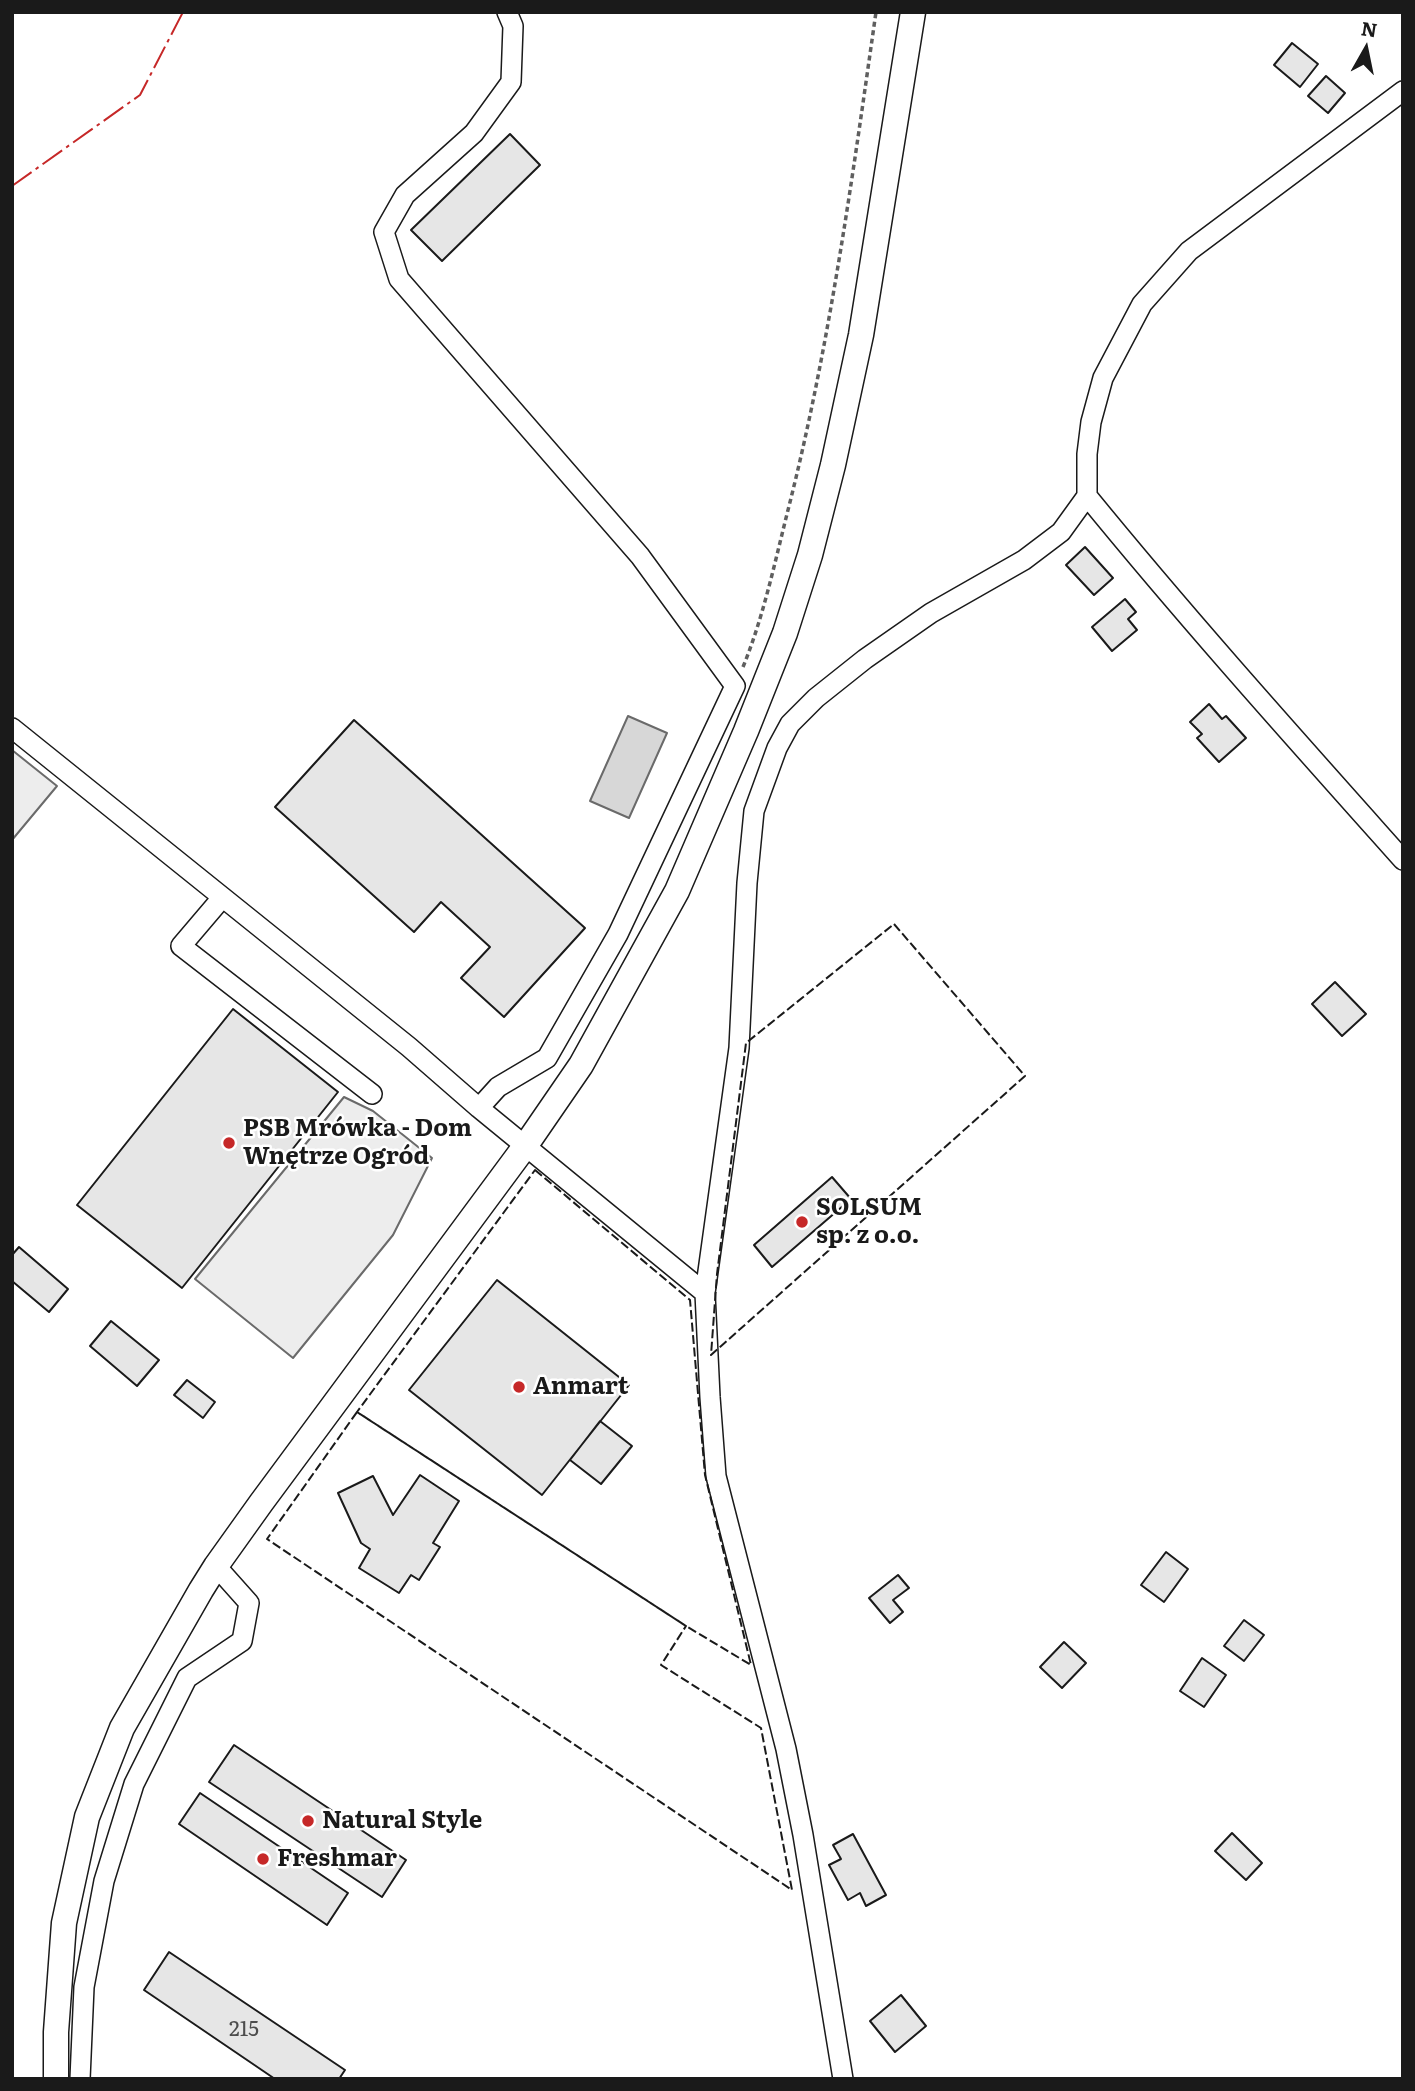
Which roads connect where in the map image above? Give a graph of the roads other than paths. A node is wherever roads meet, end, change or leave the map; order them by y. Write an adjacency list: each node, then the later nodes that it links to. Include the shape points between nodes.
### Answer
1 (507, 12): 9 (street, via 513,26 511,82 474,133 405,195 384,232 399,279 640,556 735,686 618,933 547,1058 498,1087)
2 (913, 12): 10 (main road, via 861,335 833,466 785,633 677,891 581,1065)
3 (1403, 91): 4 (street, via 1189,251 1142,304 1103,378 1091,422)
4 (1087, 496): 6 (street); 11 (street, via 1061,532 1024,561 932,613 816,698 790,724 777,748 754,811 739,1048)
5 (12, 728): 7 (street)
6 (1403, 860)
7 (221, 899): 8 (street, via 181,946); 9 (street)
8 (372, 1094)
9 (479, 1108): 10 (street)
10 (526, 1145): 11 (street); 12 (main road)
11 (705, 1293): 15 (street, via 716,1476 786,1749)
12 (216, 1566): 13 (main road, via 122,1728 87,1817 64,1923); 14 (street, via 250,1603 242,1641 187,1678 134,1784 104,1881 84,1987)
13 (56, 2079)
14 (80, 2079)
15 (843, 2079)

